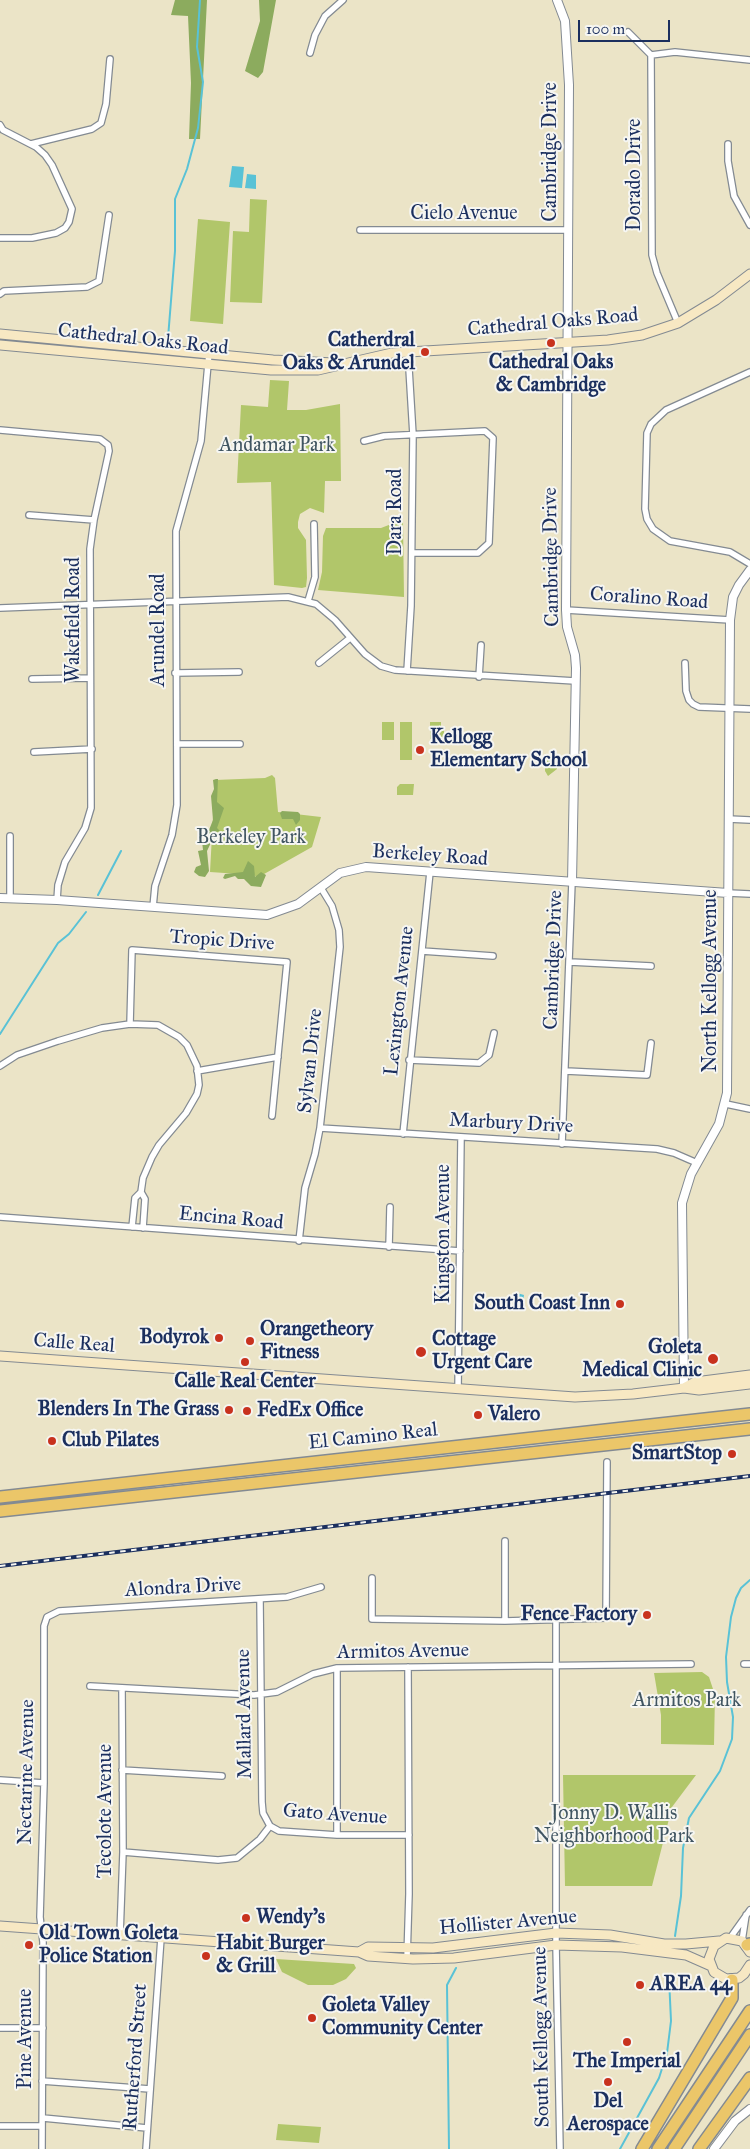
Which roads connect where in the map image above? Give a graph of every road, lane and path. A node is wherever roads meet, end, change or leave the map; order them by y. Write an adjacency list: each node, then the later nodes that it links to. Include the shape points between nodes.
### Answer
1 (343, 0): 4 (street, via 325,16)
2 (557, 0): 14 (street, Cambridge Drive, via 564,22 569,85)
3 (628, 32): 5 (street)
4 (310, 53)
5 (651, 55): 7 (street, via 684,53); 18 (street, Dorado Drive, via 652,254)
6 (110, 59): 9 (street, via 101,123 92,130)
7 (750, 60)
8 (0, 125): 9 (street, via 9,134)
9 (31, 144): 15 (street, via 52,165 72,215 65,228 56,233 32,238)
10 (728, 144): 12 (street, via 734,196)
11 (109, 215): 17 (street, via 99,282 87,287 4,291)
12 (750, 225)
13 (360, 230): 14 (street, Cielo Avenue)
14 (567, 230): 20 (street, Cambridge Drive)
15 (0, 238)
16 (750, 274): 18 (main road, Cathedral Oaks Road)
17 (0, 294)
18 (678, 323): 20 (main road, Cathedral Oaks Road, via 642,335)
19 (0, 334): 23 (main road, Cathedral Oaks Road)
20 (567, 342): 22 (main road, Cathedral Oaks Road); 42 (street, Cambridge Drive)
21 (0, 345): 25 (main road, Cathedral Oaks Road)
22 (408, 352): 24 (main road, Cathedral Oaks Road); 28 (street, Dara Road)
23 (209, 353): 24 (main road, Cathedral Oaks Road); 25 (street, Arundel Road)
24 (342, 363): 25 (main road, Cathedral Oaks Road, via 297,372)
25 (208, 364): 39 (street, Arundel Road, via 201,441 176,531)
26 (750, 372): 36 (street, via 666,410 651,424 645,508 653,529 670,541 730,552)
27 (0, 430): 31 (street, Wakefield Road, via 103,440 109,451)
28 (412, 435): 29 (street); 33 (street, via 491,431 490,539); 34 (street, Dara Road)
29 (364, 440)
30 (30, 515): 31 (street)
31 (94, 520): 40 (street, Wakefield Road, via 90,549)
32 (314, 524): 38 (street, via 315,576)
33 (486, 548): 34 (street, via 478,552); 35 (street)
34 (412, 553): 49 (street, Dara Road)
35 (491, 555)
36 (750, 564)
37 (750, 570): 43 (street, North Kellogg Avenue, via 734,597)
38 (308, 601): 39 (street, via 278,597); 44 (street, via 328,612)
39 (175, 602): 40 (street); 50 (street, Arundel Road)
40 (90, 606): 41 (street); 52 (street, Wakefield Road)
41 (0, 608)
42 (566, 610): 43 (street, Coralino Road); 54 (street, Cambridge Drive, via 575,655)
43 (730, 620): 55 (street, North Kellogg Avenue)
44 (350, 638): 46 (street); 49 (street, via 381,666)
45 (481, 645): 51 (street)
46 (318, 663)
47 (685, 663): 55 (street, via 689,700 699,707)
48 (239, 672): 50 (street)
49 (407, 672): 51 (street)
50 (175, 673): 57 (street, Arundel Road)
51 (479, 677): 54 (street)
52 (90, 678): 53 (street); 59 (street, Wakefield Road)
53 (32, 679)
54 (575, 681): 65 (street, Cambridge Drive)
55 (729, 709): 56 (street); 61 (street, North Kellogg Avenue)
56 (750, 709)
57 (176, 744): 58 (street); 72 (street, Arundel Road, via 175,823 157,876)
58 (240, 744)
59 (92, 749): 60 (street); 71 (street, Wakefield Road, via 92,798 88,818 65,862)
60 (34, 752)
61 (728, 819): 62 (street); 67 (street, North Kellogg Avenue)
62 (750, 820)
63 (10, 836): 70 (street)
64 (430, 872): 65 (street, Berkeley Road); 66 (street, Berkeley Road, via 366,867 340,873); 73 (street, Lexington Avenue)
65 (572, 882): 67 (street, Berkeley Road); 75 (street, Cambridge Drive)
66 (321, 888): 72 (street, Berkeley Road, via 298,904 266,915); 88 (street, Sylvan Drive, via 332,906 340,947)
67 (728, 893): 68 (street, Berkeley Road); 85 (street, North Kellogg Avenue)
68 (750, 894)
69 (0, 898): 70 (street, Berkeley Road)
70 (10, 899): 71 (street, Berkeley Road)
71 (57, 900): 72 (street, Berkeley Road)
72 (153, 907)
73 (422, 951): 74 (street); 81 (street, Lexington Avenue)
74 (494, 956)
75 (570, 962): 76 (street); 83 (street, Cambridge Drive)
76 (651, 966)
77 (130, 1024): 80 (street, Tropic Drive, via 132,950 287,962); 82 (street, via 102,1028 58,1041 17,1055); 84 (street, via 158,1025 180,1037 194,1058)
78 (494, 1033): 81 (street, via 489,1055 479,1063)
79 (651, 1043): 83 (street, via 647,1074)
80 (278, 1057): 84 (street); 87 (street, Tropic Drive)
81 (409, 1060): 89 (street, Lexington Avenue)
82 (0, 1066)
83 (566, 1070): 91 (street, Cambridge Drive)
84 (197, 1071): 93 (street, via 199,1085 194,1101 156,1151 143,1178)
85 (726, 1104): 86 (street); 92 (street, North Kellogg Avenue, via 719,1124)
86 (750, 1108)
87 (272, 1116)
88 (320, 1128): 89 (street, Marbury Drive); 98 (street, Sylvan Drive, via 305,1188)
89 (402, 1134): 90 (street, Marbury Drive)
90 (461, 1138): 91 (street, Marbury Drive); 100 (street, Kingston Avenue)
91 (562, 1144): 92 (street, Marbury Drive, via 666,1150)
92 (697, 1163): 104 (street, North Kellogg Avenue, via 687,1184 681,1209)
93 (141, 1192): 96 (street, via 135,1198); 97 (street, via 146,1199)
94 (390, 1207): 99 (street)
95 (0, 1217): 96 (street, Encina Road)
96 (132, 1227): 97 (street, Encina Road)
97 (143, 1228): 98 (street, Encina Road)
98 (299, 1241): 99 (street, Encina Road)
99 (389, 1247): 100 (street, Encina Road)
100 (460, 1251): 105 (street, Kingston Avenue)
101 (0, 1356): 105 (main road, Calle Real)
102 (750, 1376): 104 (main road, Calle Real, via 695,1382)
103 (750, 1384): 104 (main road, Calle Real, via 699,1390)
104 (684, 1388): 105 (main road, Calle Real, via 575,1397)
105 (458, 1390)
106 (750, 1414): 110 (highway, El Camino Real)
107 (750, 1429): 112 (highway, El Camino Real)
108 (607, 1462): 119 (street, via 607,1615 602,1620)
109 (0, 1489): 110 (highway)
110 (39, 1493): 111 (highway, El Camino Real)
111 (0, 1497)
112 (0, 1511)
113 (505, 1541): 118 (street)
114 (372, 1578): 118 (street, via 372,1619)
115 (321, 1587): 116 (street, Alondra Drive, via 287,1597)
116 (260, 1600): 117 (street, Alondra Drive, via 59,1611); 126 (street, Mallard Avenue)
117 (47, 1616): 130 (street, Nectarine Avenue, via 44,1626)
118 (506, 1621): 119 (street)
119 (556, 1621): 122 (street, South Kellogg Avenue)
120 (691, 1664): 122 (street, Armitos Avenue)
121 (408, 1667): 122 (street, Armitos Avenue); 123 (street, Armitos Avenue); 133 (street)
122 (556, 1667): 138 (street, South Kellogg Avenue)
123 (337, 1668): 126 (street, Armitos Avenue, via 313,1674 277,1692); 132 (street)
124 (90, 1686): 125 (street, Armitos Avenue)
125 (122, 1688): 126 (street, Armitos Avenue); 127 (street, Tecolote Avenue)
126 (261, 1694): 131 (street, Mallard Avenue, via 263,1808)
127 (122, 1770): 128 (street); 134 (street, Tecolote Avenue)
128 (222, 1776)
129 (0, 1780): 130 (street)
130 (44, 1783): 137 (street, Nectarine Avenue)
131 (270, 1826): 132 (street, Gato Avenue, via 279,1830); 134 (street, Gato Avenue, via 237,1858 218,1860)
132 (337, 1835): 133 (street, Gato Avenue)
133 (409, 1835): 145 (street)
134 (123, 1852): 139 (street, Tecolote Avenue)
135 (748, 1911): 141 (street); 144 (street)
136 (0, 1926): 137 (main road, Hollister Avenue)
137 (42, 1929): 139 (main road, Hollister Avenue); 155 (street, Pine Avenue)
138 (556, 1933): 143 (street, South Kellogg Avenue); 145 (main road, Hollister Avenue, via 458,1946); 146 (main road, Hollister Avenue, via 610,1935)
139 (120, 1935): 140 (main road, Hollister Avenue)
140 (161, 1938): 147 (main road, Hollister Avenue); 159 (street, Rutherford Street)
141 (730, 1938): 142 (main road, Hollister Avenue); 144 (main road)
142 (719, 1941): 146 (main road, Hollister Avenue); 150 (main road, via 710,1952)
143 (556, 1945): 146 (main road, Hollister Avenue); 148 (main road, Hollister Avenue, via 454,1958); 167 (street, South Kellogg Avenue)
144 (747, 1946)
145 (407, 1948): 147 (main road, Hollister Avenue, via 368,1947); 148 (street)
146 (663, 1948): 150 (main road, Hollister Avenue)
147 (360, 1952): 148 (main road, Hollister Avenue, via 368,1956)
148 (406, 1958)
149 (750, 1965): 151 (main road)
150 (711, 1966): 151 (main road, Hollister Avenue, via 719,1976)
151 (736, 1979): 152 (main road); 168 (highway, via 732,1998)
152 (750, 1982)
153 (750, 2011): 169 (highway)
154 (0, 2028): 155 (street)
155 (43, 2028): 158 (street, Pine Avenue)
156 (750, 2035): 170 (highway)
157 (750, 2078): 171 (highway)
158 (42, 2082): 159 (street); 161 (street, Pine Avenue)
159 (150, 2089): 164 (street, Rutherford Street)
160 (750, 2108): 172 (street, via 735,2121)
161 (42, 2118): 163 (street, Pine Avenue); 164 (street)
162 (0, 2126): 163 (street)
163 (42, 2126): 165 (street, Pine Avenue)
164 (147, 2128): 166 (street, Rutherford Street)
165 (42, 2149)
166 (146, 2149)
167 (560, 2149)
168 (642, 2149)
169 (658, 2149)
170 (674, 2149)
171 (699, 2149)
172 (714, 2149)

